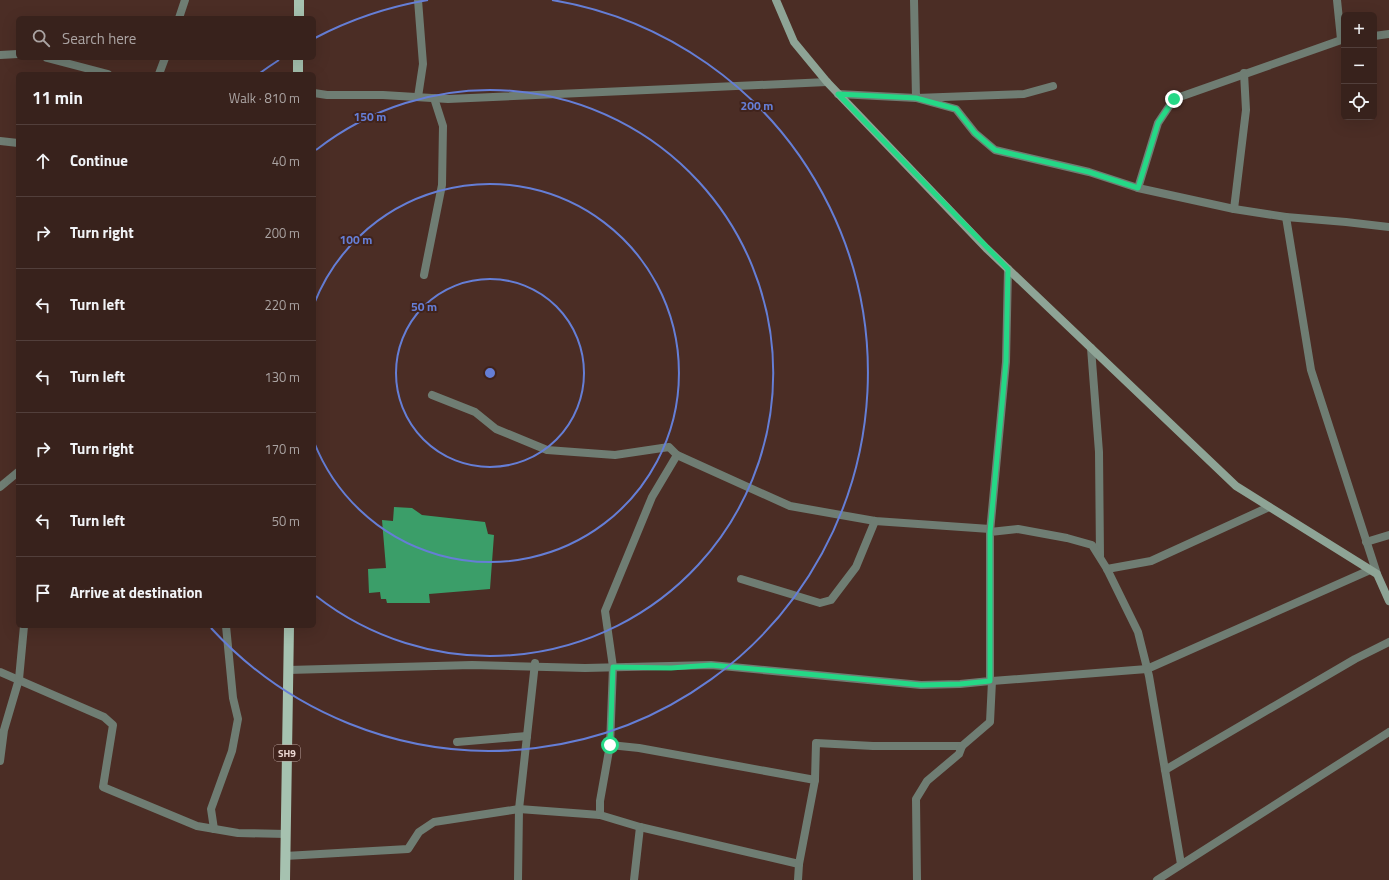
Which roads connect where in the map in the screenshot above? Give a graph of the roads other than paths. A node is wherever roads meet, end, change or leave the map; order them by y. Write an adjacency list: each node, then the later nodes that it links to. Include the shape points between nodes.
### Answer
1 (185, 0): 7 (street)
2 (299, 0): 8 (main road)
3 (418, 0): 26 (street, via 423,64)
4 (776, 0): 22 (street, via 794,42)
5 (914, 0): 28 (street)
6 (1337, 0): 9 (street)
7 (180, 16)
8 (299, 16)
9 (1341, 31)
10 (1389, 34): 11 (street)
11 (1377, 36)
12 (1341, 39): 21 (street)
13 (16, 54): 14 (street)
14 (0, 55)
15 (53, 60): 18 (street)
16 (164, 60): 19 (street)
17 (298, 60): 20 (main road)
18 (88, 71)
19 (160, 72)
20 (298, 72)
21 (1244, 73): 31 (street, via 1174,99 1158,123); 32 (street, via 1246,110)
22 (827, 82): 25 (street); 27 (street)
23 (1052, 86): 28 (street, via 1024,94)
24 (316, 93): 26 (street)
25 (838, 94): 28 (street); 35 (street)
26 (418, 97): 27 (street)
27 (434, 98): 36 (street, via 443,126 442,185)
28 (916, 98): 31 (street, via 956,109 975,133 995,150 1089,172)
29 (0, 141): 30 (street)
30 (16, 143)
31 (1138, 188): 32 (street)
32 (1234, 209): 33 (street)
33 (1286, 218): 34 (street); 46 (street, via 1312,370)
34 (1389, 227)
35 (1008, 269): 37 (street); 44 (street, via 1006,362)
36 (424, 275)
37 (1091, 348): 42 (street, via 1236,486); 47 (street, via 1099,460)
38 (432, 395): 39 (street, via 475,412 496,429 547,450 615,455 669,448)
39 (677, 455): 43 (street, via 790,506); 57 (street, via 652,497 605,612)
40 (16, 474): 41 (street)
41 (0, 487)
42 (1269, 507): 48 (street, via 1151,561); 49 (street)
43 (875, 521): 44 (street); 50 (street, via 856,567 832,600 820,603)
44 (990, 531): 47 (street, via 1018,529 1067,538 1092,545); 57 (street, via 990,681 921,685 711,665 671,668)
45 (1389, 535): 46 (street)
46 (1366, 542): 49 (street)
47 (1100, 557): 48 (street)
48 (1107, 568): 59 (street, via 1138,632)
49 (1373, 572): 51 (street); 59 (street)
50 (741, 579)
51 (1389, 601)
52 (24, 628): 61 (street)
53 (226, 628): 73 (street, via 233,698 238,719 232,751 211,809)
54 (289, 628): 58 (main road, SH9)
55 (1389, 642): 68 (street, via 1355,659)
56 (535, 664): 57 (street); 58 (street); 63 (street)
57 (613, 667): 65 (street)
58 (288, 670): 74 (main road, SH9)
59 (1147, 670): 66 (street, via 992,682 990,722); 68 (street)
60 (0, 672): 61 (street)
61 (19, 679): 67 (street, via 4,730); 73 (street, via 104,717 113,725 103,787 197,826)
62 (1389, 732): 77 (street)
63 (527, 736): 64 (street); 70 (street)
64 (457, 742)
65 (610, 745): 69 (street); 71 (street)
66 (962, 746): 69 (street, via 816,743); 82 (street, via 959,754 927,781 916,799)
67 (0, 761)
68 (1165, 770): 77 (street)
69 (815, 780): 76 (street)
70 (519, 809): 71 (street); 75 (street, via 434,822 420,832 408,849); 79 (street)
71 (600, 815): 72 (street)
72 (640, 827): 76 (street); 80 (street)
73 (214, 829): 74 (street, via 238,833)
74 (286, 834): 75 (main road, SH9)
75 (285, 856): 78 (main road, SH9)
76 (799, 864): 81 (street)
77 (1181, 864): 83 (street)
78 (285, 880)
79 (518, 880)
80 (634, 880)
81 (798, 880)
82 (917, 880)
83 (1157, 880)

